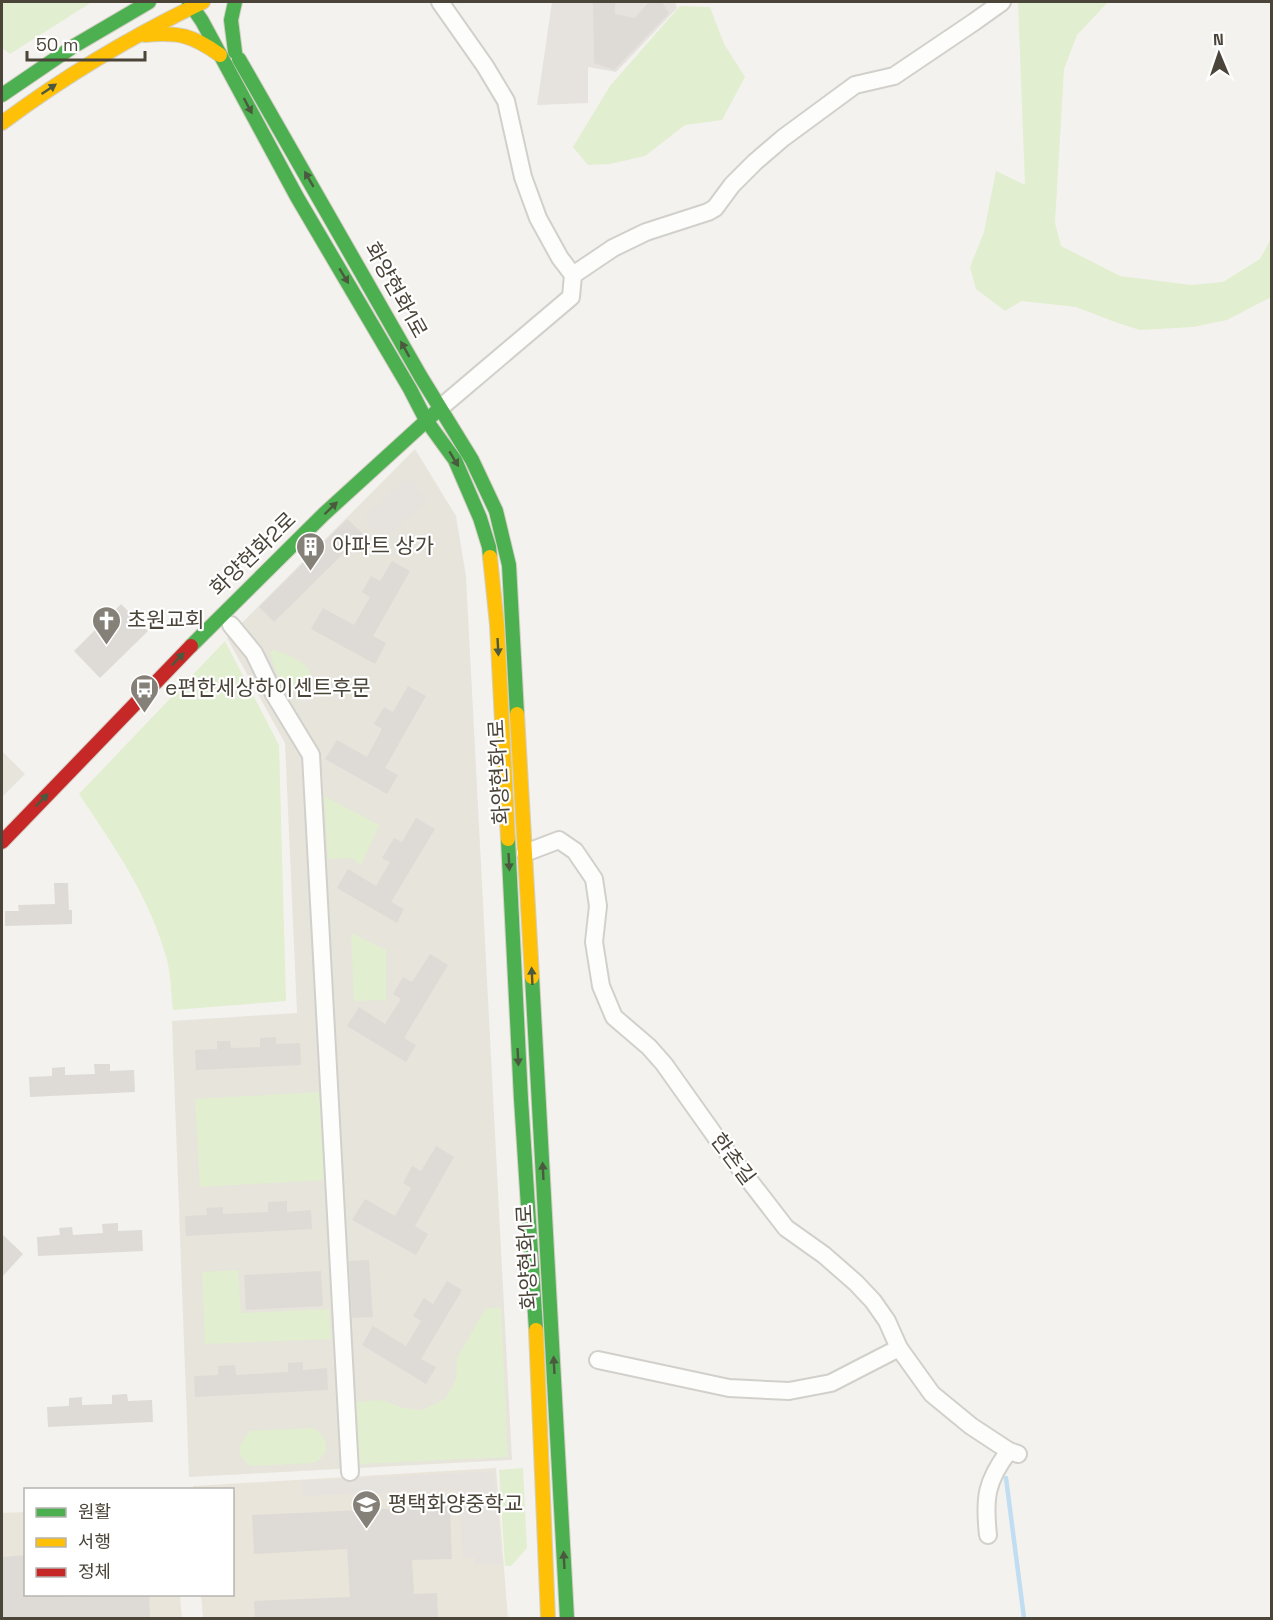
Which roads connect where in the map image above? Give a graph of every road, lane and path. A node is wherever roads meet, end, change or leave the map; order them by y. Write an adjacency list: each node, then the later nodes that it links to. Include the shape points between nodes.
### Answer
1 (128, 2): 7 (street)
2 (149, 2): 7 (street)
3 (235, 2): 9 (street, via 231,27)
4 (440, 2): 13 (street, via 506,101 523,177 538,218)
5 (1002, 2): 13 (street, via 894,76 855,85 755,162 715,208 646,231)
6 (198, 3): 8 (street); 9 (street, 화양현화1로); 10 (street, 화양현화1로)
7 (122, 16): 11 (street, via 49,60)
8 (136, 36): 10 (street, via 182,33); 12 (street, one-way to 8, via 81,68)
9 (235, 52): 14 (street, 화양현화1로, one-way to 9)
10 (220, 55): 15 (street, 화양현화1로, one-way to 15)
11 (2, 95)
12 (2, 123)
13 (573, 275): 14 (street, via 570,297)
14 (438, 404): 15 (street); 19 (street, 화양현화1로, via 472,460 496,511 509,565)
15 (424, 416): 16 (street, 화양현화2로, via 397,431); 18 (street, 화양현화2로, one-way to 15, via 239,595); 24 (street, 화양현화1로, one-way to 24, via 455,460 470,491 489,547 493,577 536,1333)
16 (283, 536)
17 (231, 625): 22 (street, via 255,652 274,694 311,755)
18 (2, 842)
19 (525, 853): 20 (street, 한촌길, via 559,840 575,851 594,879 598,906 594,942 601,986 614,1017 664,1064 786,1228 873,1301); 25 (street, 화양현화1로, one-way to 19)
20 (899, 1348): 21 (street, via 831,1383 789,1391 729,1389); 23 (street, 한촌길, via 932,1394 971,1426 1014,1453 999,1464 989,1484 985,1510)
21 (598, 1359)
22 (350, 1472)
23 (988, 1535)
24 (548, 1618)
25 (567, 1618)

